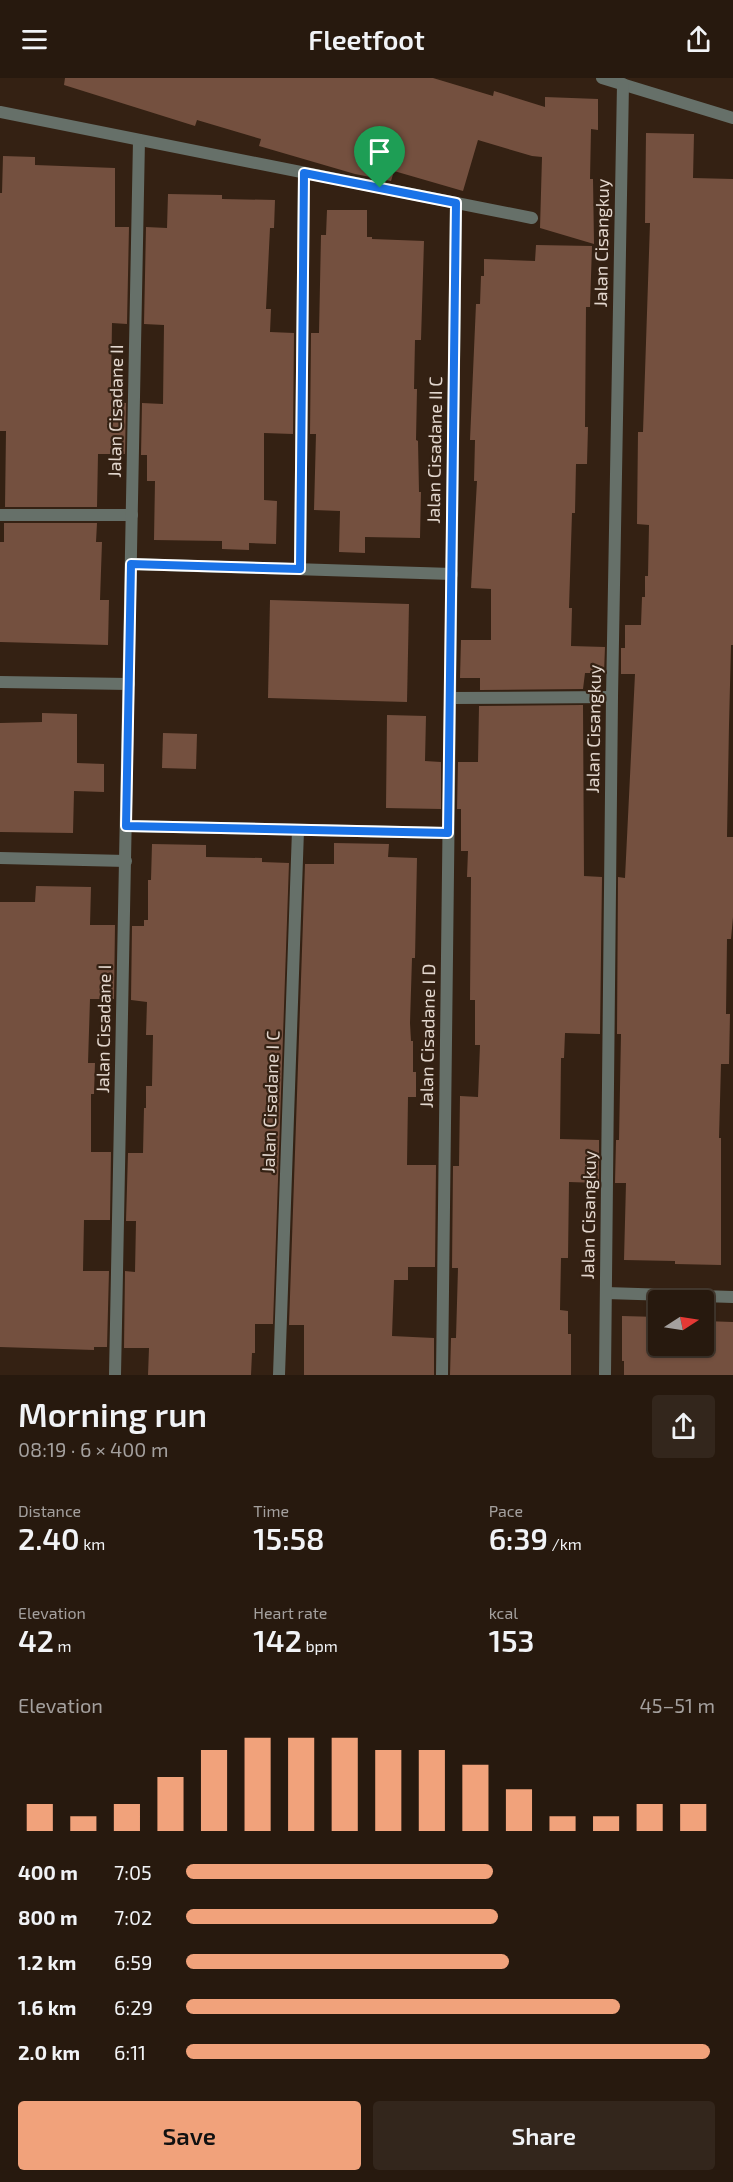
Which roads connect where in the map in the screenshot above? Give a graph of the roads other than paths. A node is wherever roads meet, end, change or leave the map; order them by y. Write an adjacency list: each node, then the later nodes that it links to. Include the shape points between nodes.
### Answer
1 (602, 78): 2 (street)
2 (623, 84): 4 (street); 16 (street, Jalan Cisangkuy)
3 (0, 112): 5 (street)
4 (733, 118)
5 (139, 140): 6 (street); 10 (street, Jalan Cisadane II)
6 (304, 173): 7 (street); 12 (street)
7 (456, 203): 8 (street); 13 (street, Jalan Cisadane II C)
8 (532, 218)
9 (0, 515): 10 (street)
10 (132, 515): 11 (street, Jalan Cisadane II)
11 (131, 564): 12 (street); 15 (street, Jalan Cisadane II)
12 (300, 569): 13 (street)
13 (452, 574): 17 (street, Jalan Cisadane II C)
14 (0, 682): 15 (street)
15 (129, 684): 18 (street, Jalan Cisadane I)
16 (612, 697): 17 (street); 23 (street, Jalan Cisangkuy)
17 (450, 698): 20 (street, Jalan Cisadane I D)
18 (126, 826): 19 (street); 22 (street, Jalan Cisadane I)
19 (298, 830): 20 (street); 26 (street, Jalan Cisadane I C)
20 (448, 833): 27 (street, Jalan Cisadane I D)
21 (0, 858): 22 (street)
22 (126, 861): 25 (street, Jalan Cisadane I)
23 (606, 1293): 24 (street); 28 (street, Jalan Cisangkuy)
24 (733, 1297)
25 (115, 1375)
26 (279, 1375)
27 (442, 1375)
28 (605, 1375)

